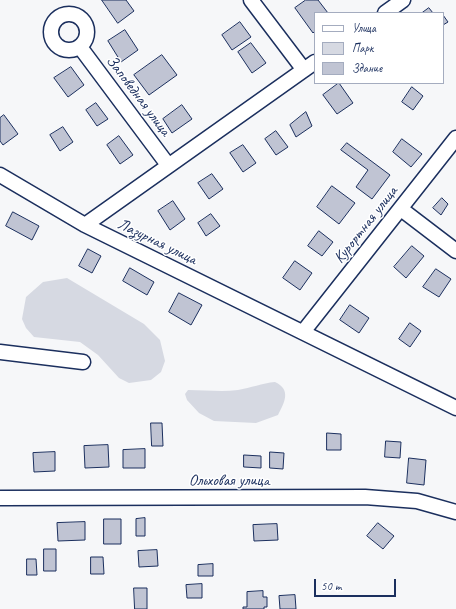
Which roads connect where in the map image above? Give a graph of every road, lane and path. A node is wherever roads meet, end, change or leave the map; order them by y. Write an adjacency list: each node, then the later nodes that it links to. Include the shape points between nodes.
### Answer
1 (251, 0): 5 (street)
2 (403, 0): 3 (street)
3 (386, 12)
4 (80, 46): 7 (street, Заповедная улица)
5 (310, 66): 7 (street)
6 (456, 138): 9 (street, Курортная улица)
7 (168, 165): 10 (street)
8 (0, 175): 10 (street, Лазурная улица)
9 (400, 209): 11 (street); 12 (street, Курортная улица)
10 (85, 225): 12 (street, Лазурная улица)
11 (456, 251)
12 (302, 332): 15 (street, Лазурная улица)
13 (0, 352): 14 (street)
14 (83, 362)
15 (456, 408)
16 (0, 498): 17 (street, Ольховая улица, via 365,497 417,501)
17 (456, 512)

